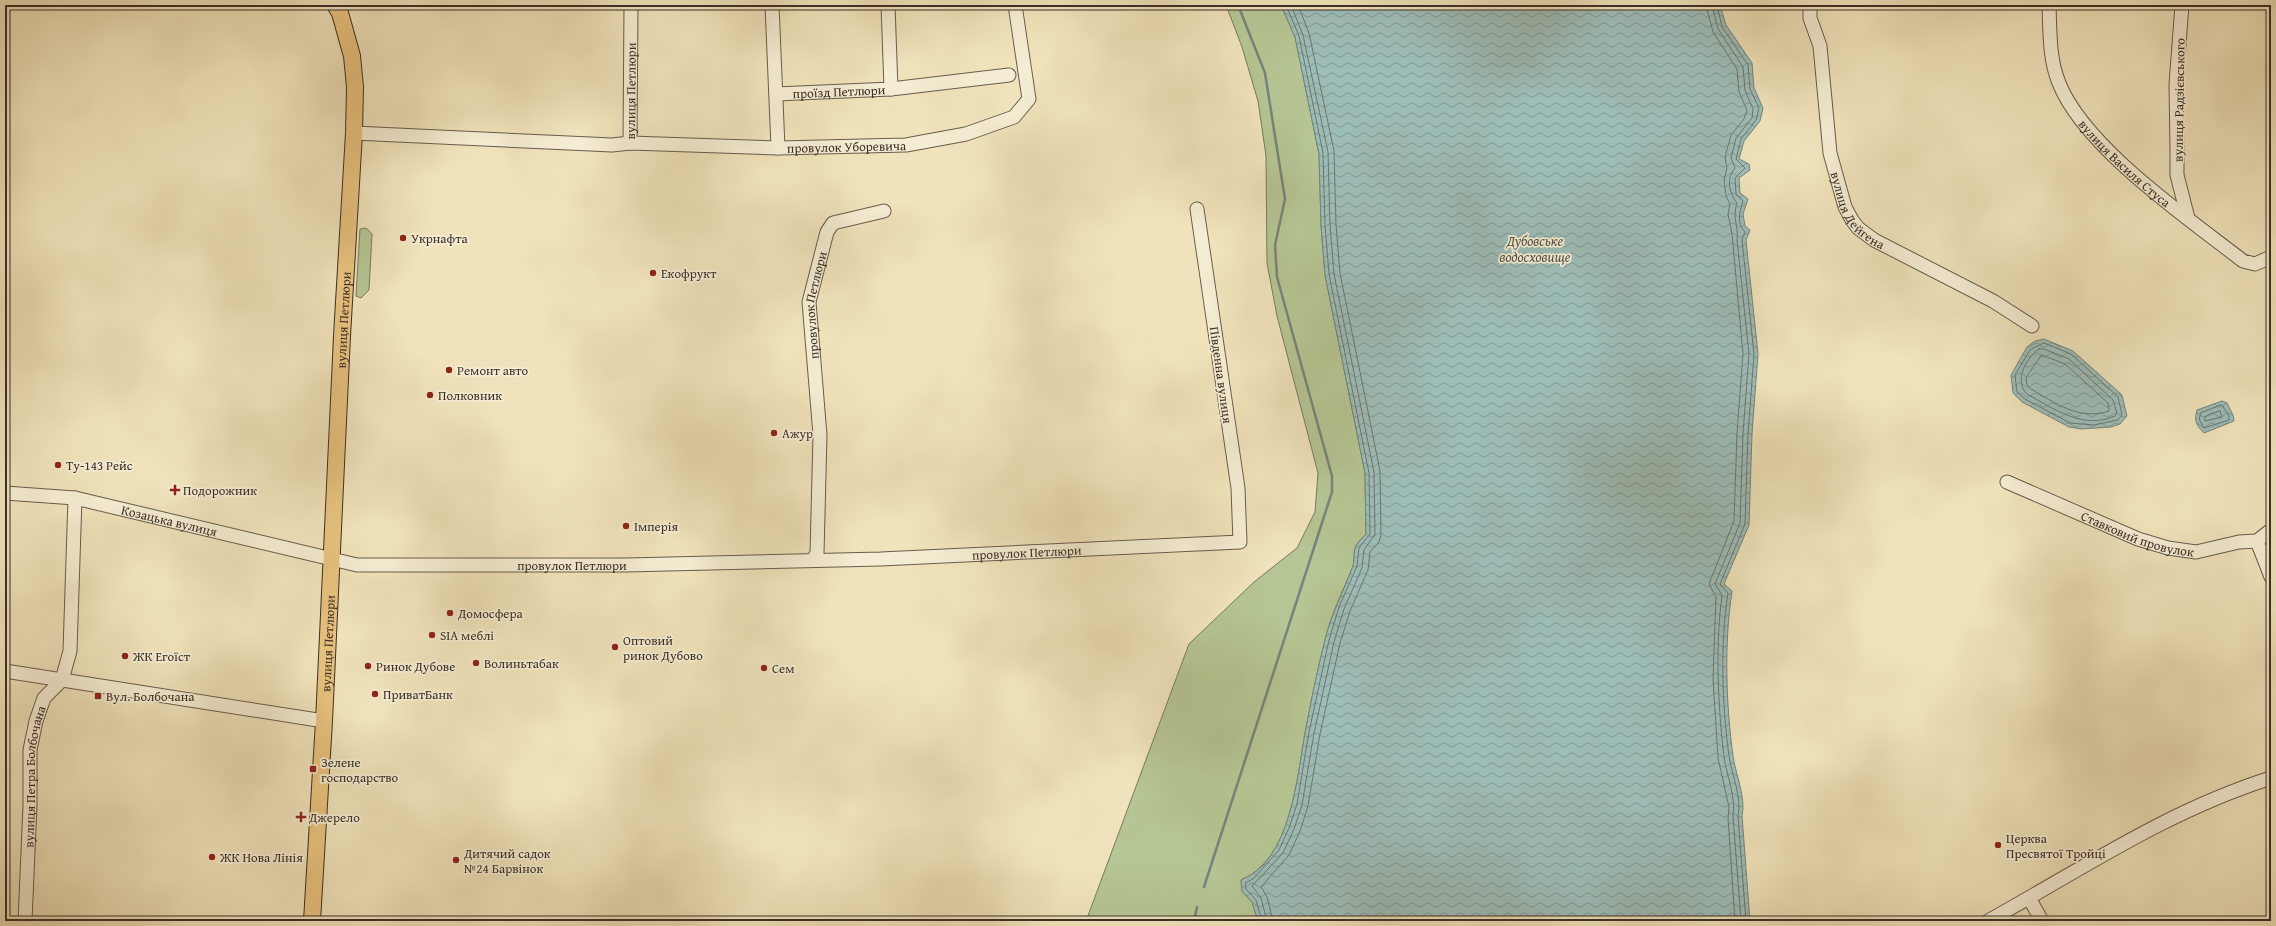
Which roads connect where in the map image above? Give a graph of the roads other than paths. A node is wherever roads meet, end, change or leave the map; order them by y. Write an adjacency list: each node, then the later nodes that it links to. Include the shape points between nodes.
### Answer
1 (335, 5): 12 (main road, via 340,13 352,56 355,87)
2 (631, 5): 13 (street, вулиця Петлюри)
3 (772, 5): 11 (street)
4 (888, 5): 10 (street, проїзд Петлюри)
5 (1015, 5): 14 (street, провулок Уборевича, via 1028,99 1014,118 966,134 906,145)
6 (1810, 5): 19 (street, вулиця Дейгена, via 1810,18 1820,46 1830,153 1845,207 1852,220 1870,238 1994,301)
7 (2049, 5): 17 (street, вулиця Василя Стуса, via 2052,60 2066,100 2124,166)
8 (2182, 5): 17 (street, вулиця Радзієвського, via 2176,84 2176,150 2178,175)
9 (1009, 75): 10 (street)
10 (890, 89): 11 (street, проїзд Петлюри)
11 (776, 94): 14 (street)
12 (354, 133): 13 (street, вулиця Петлюри, via 612,145); 26 (main road, вулиця Петлюри)
13 (630, 143): 14 (street, провулок Уборевича)
14 (778, 148)
15 (1197, 209): 25 (street, Південна вулиця, via 1238,488)
16 (884, 211): 27 (street, провулок Петлюри, via 833,223 827,232 809,302 820,434 817,553)
17 (2188, 218): 18 (street, вулиця Василя Стуса, via 2243,261 2255,264)
18 (2271, 257)
19 (2032, 326)
20 (2007, 482): 24 (street, Ставковий провулок, via 2138,539 2168,548 2196,552 2239,542)
21 (5, 493): 22 (street, Козацька вулиця)
22 (74, 498): 26 (street, Козацька вулиця); 30 (street, вулиця Петра Болбочана, via 70,651)
23 (2271, 530): 24 (street)
24 (2257, 541): 28 (street)
25 (1240, 542): 27 (street, провулок Петлюри)
26 (331, 557): 27 (street, провулок Петлюри, via 357,564 619,566); 31 (main road, вулиця Петлюри)
27 (813, 560)
28 (2271, 577)
29 (5, 671): 30 (street)
30 (62, 680): 31 (street); 34 (street, вулиця Петра Болбочана, via 44,698 30,750)
31 (324, 721): 35 (main road, вулиця Петлюри)
32 (2271, 778): 33 (street, via 2231,791 2168,818)
33 (2029, 898): 36 (street); 37 (street)
34 (25, 921)
35 (312, 921)
36 (1988, 921)
37 (2042, 921)

